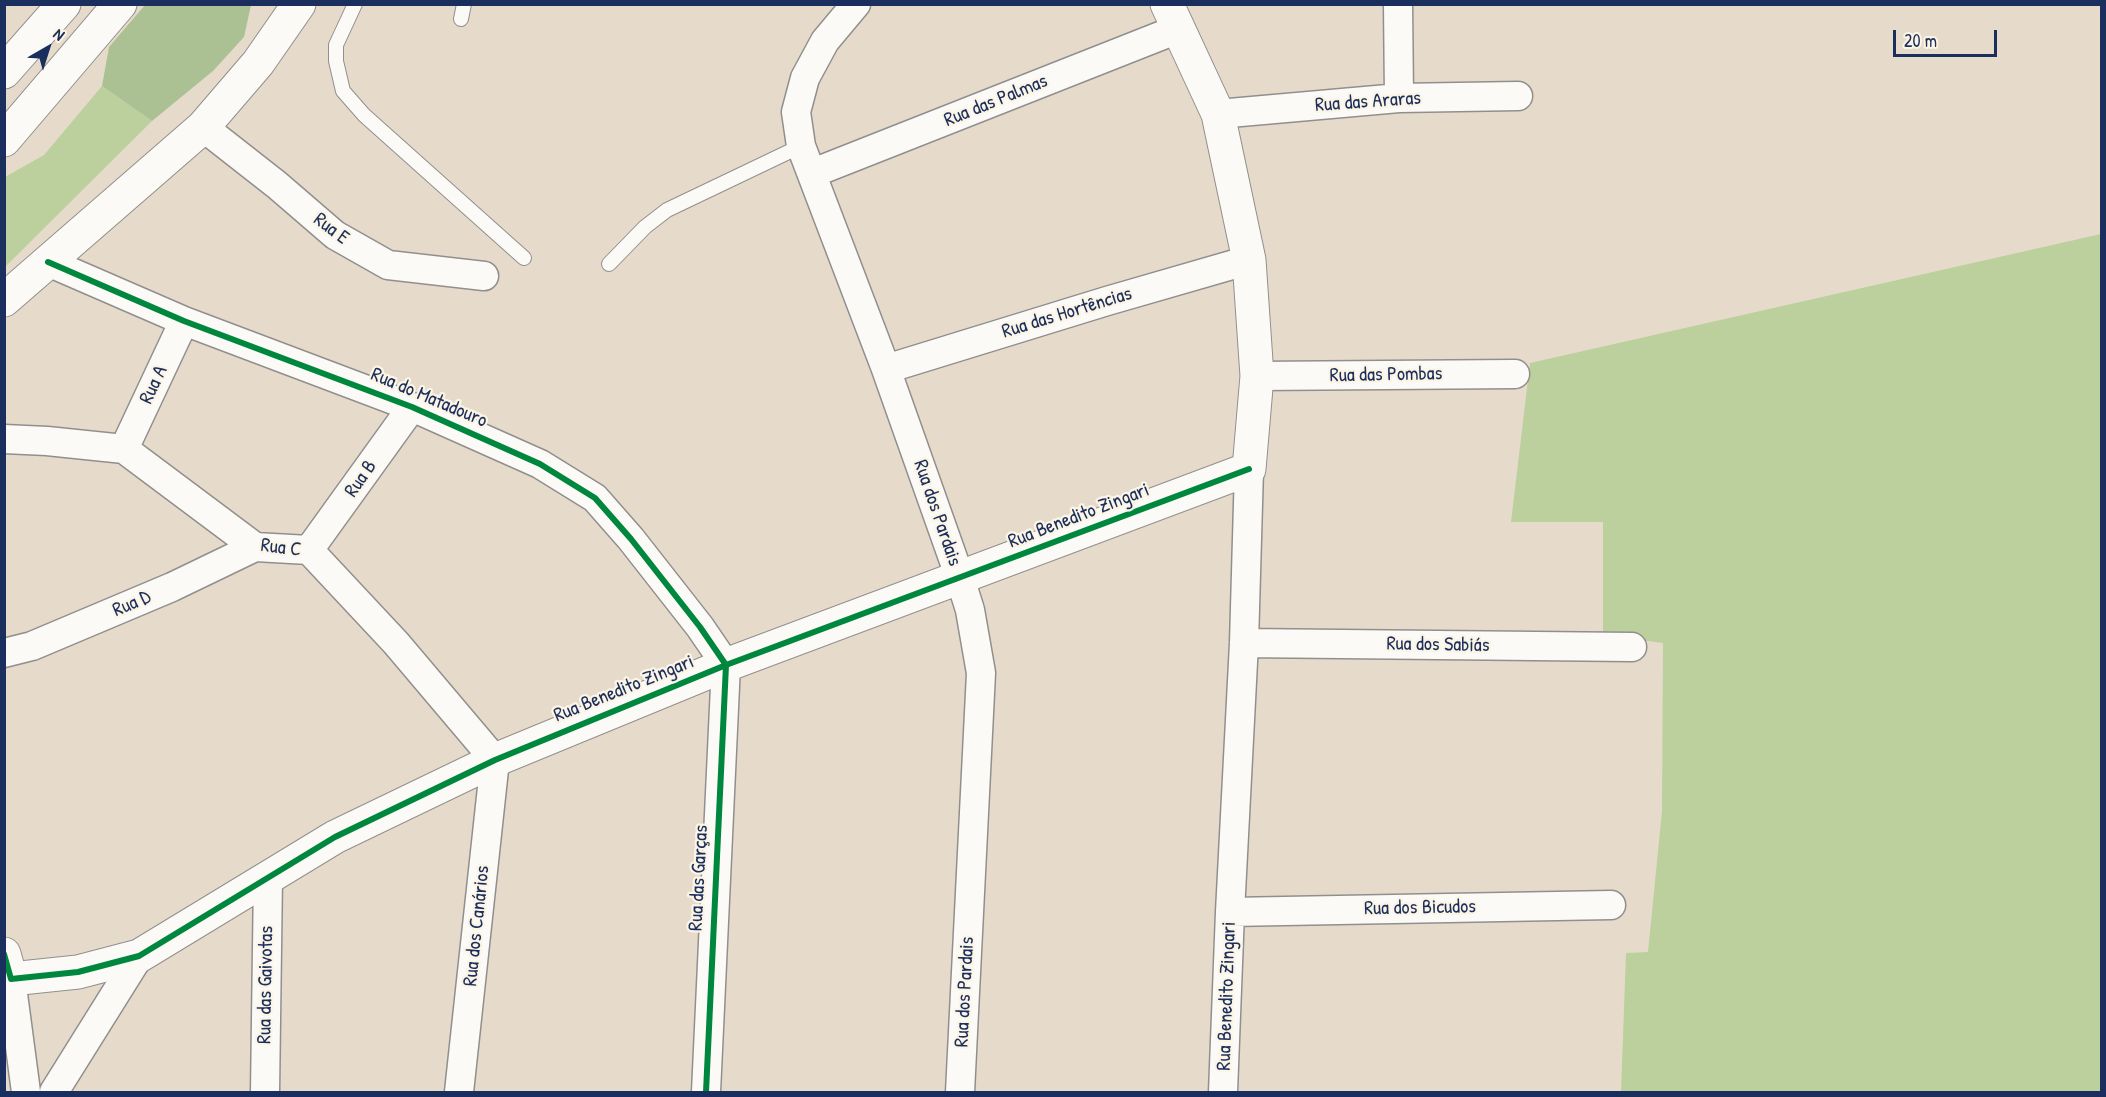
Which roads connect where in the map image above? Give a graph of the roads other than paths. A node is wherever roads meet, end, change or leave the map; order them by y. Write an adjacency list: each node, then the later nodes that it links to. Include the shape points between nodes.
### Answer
1 (64, 4): 10 (street)
2 (120, 4): 15 (street)
3 (299, 4): 14 (street, via 258,63)
4 (355, 4): 18 (lane, via 336,45 343,91 364,115)
5 (464, 4): 9 (lane)
6 (856, 4): 16 (street, Rua dos Pardais, via 825,42 805,78 795,112)
7 (1398, 4): 12 (street)
8 (1172, 17): 13 (street, Rua Benedito Zingari); 17 (street, Rua das Palmas)
9 (461, 19)
10 (4, 72)
11 (1518, 96): 12 (street, Rua das Araras)
12 (1400, 98): 13 (street, Rua das Araras)
13 (1218, 114): 19 (street, Rua Benedito Zingari)
14 (202, 127): 20 (street); 22 (street, Rua E, via 335,235 388,265)
15 (4, 140)
16 (801, 146): 17 (street, Rua dos Pardais); 21 (lane, via 667,210)
17 (813, 173): 25 (street, Rua dos Pardais)
18 (524, 258)
19 (1249, 260): 25 (street, Rua das Hortências); 27 (street, Rua Benedito Zingari)
20 (48, 262): 23 (street); 24 (street, Rua do Matadouro)
21 (609, 264)
22 (484, 276)
23 (4, 300)
24 (184, 321): 28 (street, Rua do Matadouro); 30 (street, Rua A)
25 (886, 369): 34 (street, Rua dos Pardais)
26 (1515, 374): 27 (street, Rua das Pombas)
27 (1257, 376): 31 (street, Rua Benedito Zingari)
28 (412, 407): 33 (street, Rua B); 38 (street, Rua do Matadouro, via 540,464 595,498 686,609)
29 (4, 439): 30 (street)
30 (124, 449): 32 (street, Rua C)
31 (1249, 469): 34 (street, Rua Benedito Zingari); 35 (street, Rua Benedito Zingari)
32 (255, 547): 33 (street, Rua C); 37 (street, Rua D, via 162,592 32,646)
33 (309, 550): 39 (street, Rua C)
34 (960, 578): 38 (street, Rua Benedito Zingari); 50 (street, Rua dos Pardais, via 981,673)
35 (1244, 643): 36 (street, Rua dos Sabiás); 42 (street, Rua Benedito Zingari)
36 (1632, 647)
37 (4, 653)
38 (726, 665): 39 (street, Rua Benedito Zingari); 49 (street, Rua das Garças)
39 (495, 760): 40 (street, Rua Benedito Zingari, via 335,837); 48 (street, Rua dos Canários)
40 (268, 877): 43 (street, Rua Benedito Zingari); 47 (street, Rua das Gaivotas)
41 (1611, 905): 42 (street, Rua dos Bicudos)
42 (1230, 912): 51 (street, Rua Benedito Zingari)
43 (139, 956): 44 (street, Rua Benedito Zingari, via 78,972); 46 (street)
44 (8, 967): 45 (street)
45 (26, 1092)
46 (54, 1092)
47 (265, 1092)
48 (459, 1092)
49 (706, 1092)
50 (960, 1092)
51 (1223, 1092)

